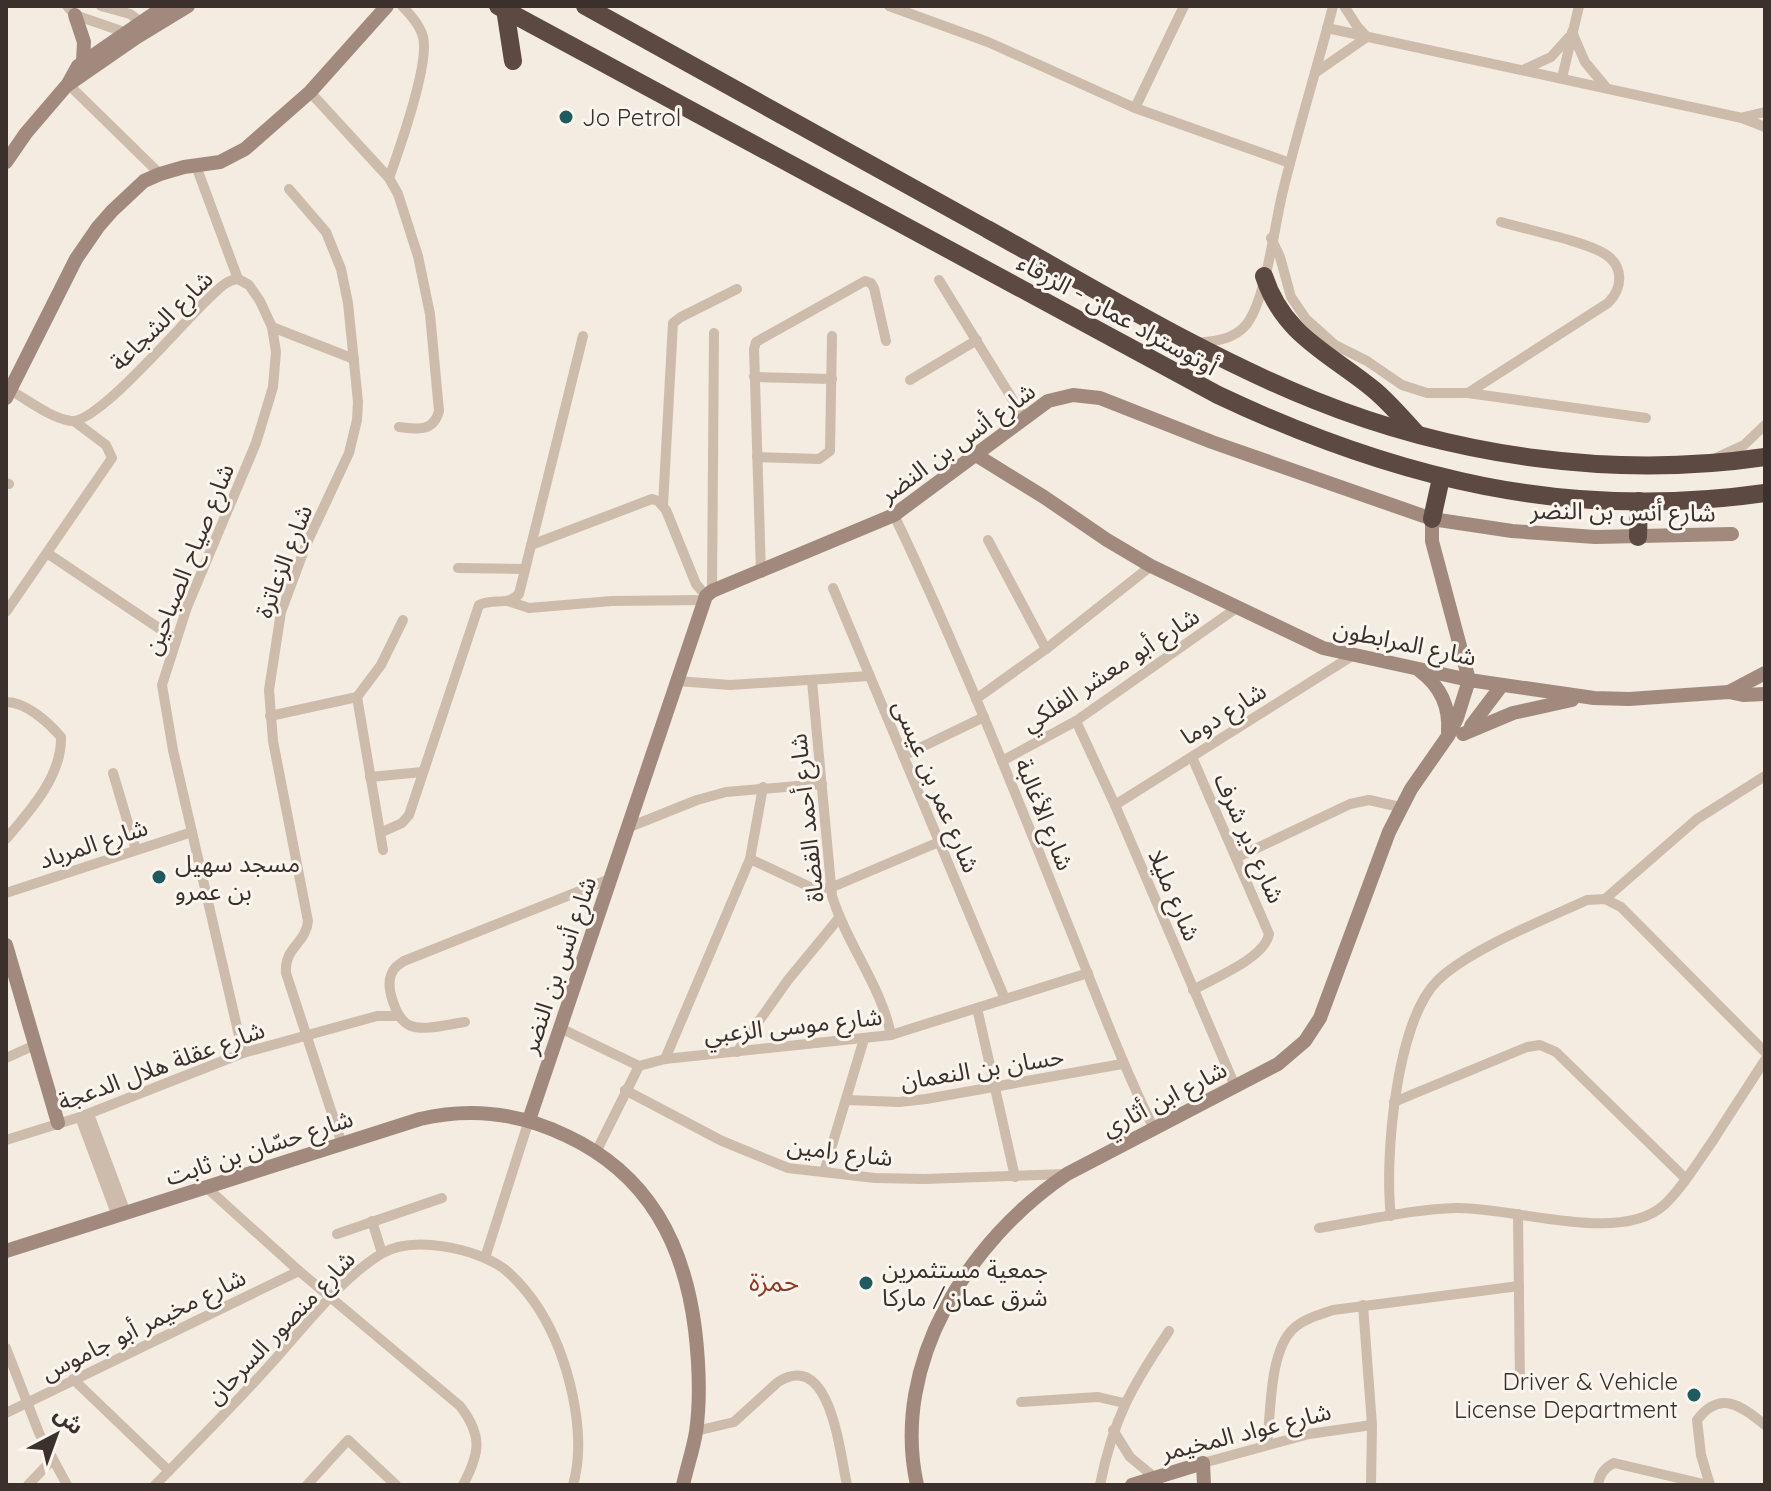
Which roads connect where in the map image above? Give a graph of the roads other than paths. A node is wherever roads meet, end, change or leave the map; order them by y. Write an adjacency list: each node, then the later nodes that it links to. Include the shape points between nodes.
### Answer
1 (101, 6): 15 (street, via 124,12)
2 (165, 6): 15 (street)
3 (188, 6): 15 (street)
4 (387, 6): 25 (street)
5 (402, 6): 34 (street, via 422,33 424,52)
6 (585, 6): 48 (highway, أوتوستراد عمان - الزرقاء)
7 (889, 6): 26 (street, via 988,42)
8 (1184, 6): 26 (street)
9 (1333, 6): 14 (street)
10 (1344, 6): 17 (street)
11 (1579, 6): 16 (street)
12 (502, 8): 19 (highway); 65 (highway, أوتوستراد عمان - الزرقاء, via 1218,395 1320,440)
13 (71, 10): 15 (street); 18 (street, via 84,42)
14 (1327, 28): 17 (street); 21 (street)
15 (138, 30): 18 (street); 23 (street)
16 (1572, 32): 20 (street, via 1551,57); 22 (street); 24 (street, via 1585,62)
17 (1367, 37): 20 (street); 21 (street)
18 (83, 61): 23 (street)
19 (513, 61)
20 (1521, 70): 22 (street)
21 (1315, 73): 31 (street)
22 (1562, 78): 24 (street)
23 (68, 84): 30 (street); 33 (street)
24 (1606, 88): 28 (street)
25 (310, 92): 32 (street, via 237,154); 34 (street)
26 (1135, 108): 31 (street)
27 (1765, 112): 28 (street)
28 (1742, 118): 29 (street)
29 (1765, 127)
30 (6, 162)
31 (1290, 163): 37 (street)
32 (196, 166): 33 (street); 39 (street, شارع الشجاعة)
33 (160, 174): 54 (street, via 130,193 88,240)
34 (389, 178): 59 (street, via 418,256 430,314 439,411 427,428)
35 (289, 189): 49 (street, شارع الزعاترة, via 326,232 341,269)
36 (1501, 222): 53 (street, via 1604,253 1618,269 1619,284 1608,303)
37 (1271, 238): 38 (street); 53 (street, via 1295,305 1335,345 1412,390)
38 (1264, 276): 48 (street, via 1245,325 1230,337); 60 (highway, via 1276,305 1295,330 1376,391)
39 (238, 279): 42 (street, شارع صياح الصباحين, via 249,285); 57 (street, شارع الشجاعة, via 202,305 96,411)
40 (939, 280): 46 (street)
41 (737, 289): 70 (street, via 673,323)
42 (272, 327): 49 (street); 88 (street, شارع صياح الصباحين, via 275,372 264,418)
43 (714, 333): 83 (street)
44 (583, 336): 76 (street)
45 (832, 336): 51 (street)
46 (977, 340): 52 (street); 55 (street)
47 (886, 341): 50 (street, via 874,288 865,281 758,339)
48 (1194, 344): 60 (highway, أوتوستراد عمان - الزرقاء, via 1316,401)
49 (354, 359): 104 (street, شارع الزعاترة, via 354,439 281,612)
50 (754, 377): 51 (street); 62 (street)
51 (832, 379): 62 (street, via 832,447 827,455)
52 (910, 380)
53 (1468, 393): 56 (street)
54 (8, 394): 57 (street)
55 (1024, 418): 61 (street, شارع أنس بن النضر); 72 (street, شارع أنس بن النضر, via 1059,397 1100,398)
56 (1646, 418)
57 (74, 421): 77 (street, via 106,445 112,458)
58 (1765, 425): 64 (street, via 1744,445)
59 (399, 427)
60 (1416, 433): 64 (highway, أوتوستراد عمان - الزرقاء, via 1540,458)
61 (976, 455): 71 (street, شارع أنس بن النضر); 78 (street, شارع المرابطون)
62 (757, 457): 81 (street)
63 (1765, 457): 64 (highway, أوتوستراد عمان - الزرقاء)
64 (1706, 463)
65 (1441, 478): 68 (highway, أوتوستراد عمان - الزرقاء, via 1543,496); 72 (highway)
66 (1765, 493): 67 (highway, أوتوستراد عمان - الزرقاء)
67 (1734, 497): 68 (highway, أوتوستراد عمان - الزرقاء); 69 (highway)
68 (1639, 501): 74 (highway)
69 (1765, 503)
70 (663, 505): 76 (street, via 647,499); 83 (street, via 696,584)
71 (894, 515): 81 (street, شارع أنس بن النضر); 102 (street, شارع الأغالبة)
72 (1432, 519): 74 (street, شارع أنس بن النضر, via 1526,532); 94 (street, via 1432,541)
73 (1732, 534): 74 (street, شارع أنس بن النضر)
74 (1638, 537)
75 (988, 540): 89 (street)
76 (531, 545): 80 (street)
77 (47, 553): 86 (street); 88 (street)
78 (1151, 566): 85 (street, شارع المرابطون); 89 (street)
79 (458, 568): 80 (street)
80 (525, 569): 84 (street, via 519,594)
81 (761, 573): 83 (street, شارع أنس بن النضر)
82 (833, 588): 93 (street, شارع عمر بن عيسى)
83 (707, 596): 84 (street, via 529,608); 95 (street, شارع أنس بن النضر)
84 (508, 601): 111 (street, via 479,605)
85 (1238, 607): 90 (street, شارع المرابطون, via 1323,648); 106 (street, شارع أبو معشر الفلكي)
86 (6, 612)
87 (403, 620): 100 (street, via 381,665)
88 (175, 639): 120 (street, شارع صياح الصباحين, via 162,695)
89 (1046, 649): 102 (street)
90 (1352, 656): 91 (street, شارع المرابطون); 109 (street, شارع دوما)
91 (1416, 668): 94 (street, شارع المرابطون); 107 (street, via 1429,677 1446,704)
92 (1765, 673): 98 (street, شارع المرابطون)
93 (869, 676): 96 (street); 108 (street, شارع عمر بن عيسى)
94 (1469, 680): 97 (street, شارع المرابطون); 107 (street, شارع ابن أثاري)
95 (677, 681): 96 (street); 119 (street, شارع أنس بن النضر)
96 (812, 681): 115 (street, شارع أحمد القضاة)
97 (1502, 685): 101 (street, شارع المرابطون); 107 (street, شارع ابن أثاري, via 1484,711)
98 (1729, 692): 99 (street, شارع المرابطون); 101 (street, شارع المرابطون)
99 (1765, 694)
100 (357, 697): 104 (street); 114 (street)
101 (1594, 698): 107 (street, via 1539,706)
102 (976, 699): 105 (street, شارع الأغالبة)
103 (6, 702): 122 (street, via 41,718 61,743 57,765)
104 (270, 716): 145 (street, شارع الزعاترة, via 308,921 285,963)
105 (984, 717): 108 (street); 110 (street, شارع الأغالبة)
106 (1076, 721): 110 (street, شارع أبو معشر الفلكي); 117 (street, شارع مليلا)
107 (1455, 735): 118 (street, شارع ابن أثاري)
108 (903, 756): 123 (street, شارع عمر بن عيسى)
109 (1192, 757): 117 (street, شارع دوما); 126 (street, شارع دير شرف)
110 (1002, 761): 135 (street, شارع الأغالبة)
111 (422, 772): 114 (street); 121 (street, via 406,820)
112 (113, 773): 124 (street)
113 (1765, 776): 131 (street, via 1697,819)
114 (370, 777): 121 (street)
115 (822, 784): 116 (street); 129 (street, شارع أحمد القضاة)
116 (763, 787): 119 (street, via 705,797); 127 (street)
117 (1115, 805): 136 (street, شارع مليلا)
118 (1400, 807): 126 (street, via 1369,800 1350,804); 156 (street, شارع ابن أثاري, via 1314,1029 1278,1064)
119 (627, 828): 128 (street, شارع أنس بن النضر)
120 (192, 832): 124 (street, شارع المرباد); 150 (street, شارع صياح الصباحين)
121 (380, 833): 125 (street)
122 (6, 839)
123 (939, 842): 129 (street); 138 (street, شارع عمر بن عيسى)
124 (136, 850): 130 (street, شارع المرباد)
125 (383, 850)
126 (1238, 857): 136 (street, شارع دير شرف, via 1268,928 1268,941 1259,953)
127 (750, 859): 129 (street, via 810,887); 152 (street)
128 (610, 879): 137 (street, via 404,961 391,973); 143 (street, شارع أنس بن النضر)
129 (830, 888): 132 (street, شارع أحمد القضاة)
130 (6, 893)
131 (1605, 899): 149 (street, via 1621,907); 160 (street, via 1587,900 1537,923 1444,975 1417,1016)
132 (839, 918): 144 (street, شارع أحمد القضاة, via 881,998); 148 (street)
133 (6, 945): 134 (street)
134 (10, 972): 147 (street)
135 (1088, 973): 138 (street, شارع موسى الزعبي); 154 (street, شارع الأغالبة)
136 (1193, 990): 156 (street, شارع مليلا)
137 (393, 999): 140 (street); 141 (street)
138 (1005, 999): 139 (street, شارع موسى الزعبي)
139 (977, 1008): 144 (street, شارع موسى الزعبي); 157 (street)
140 (377, 1016): 141 (street, شارع عقلة هلال الدعجة); 145 (street, شارع عقلة هلال الدعجة)
141 (399, 1016): 142 (street, شارع عقلة هلال الدعجة, via 418,1028)
142 (465, 1022)
143 (560, 1028): 155 (street); 162 (street, شارع أنس بن النضر)
144 (891, 1035): 146 (street, شارع موسى الزعبي)
145 (307, 1036): 150 (street, شارع عقلة هلال الدعجة); 166 (street, شارع الزعاترة)
146 (864, 1039): 148 (street, شارع موسى الزعبي); 159 (street)
147 (35, 1045): 151 (street); 163 (street)
148 (737, 1052): 152 (street, شارع موسى الزعبي)
149 (1765, 1052)
150 (243, 1053): 161 (street, شارع عقلة هلال الدعجة)
151 (6, 1058)
152 (665, 1059): 155 (street, شارع موسى الزعبي)
153 (1765, 1060): 171 (street)
154 (1122, 1064): 157 (street, حسان بن النعمان); 164 (street, شارع الأغالبة)
155 (639, 1066): 158 (street)
156 (1235, 1086): 164 (street, شارع ابن أثاري)
157 (995, 1087): 159 (street, حسان بن النعمان, via 899,1102); 170 (street)
158 (625, 1090): 167 (street); 168 (street, شارع رامين, via 756,1157)
159 (847, 1100): 168 (street)
160 (1394, 1102): 171 (street, via 1527,1047 1547,1047); 176 (street, via 1388,1163)
161 (85, 1115): 163 (street, شارع عقلة هلال الدعجة); 174 (street)
162 (529, 1120): 166 (street, شارع حسّان بن ثابت, via 476,1112 437,1115); 167 (street, شارع حسّان بن ثابت); 182 (street, شارع أنس بن النضر)
163 (58, 1123): 165 (street, شارع عقلة هلال الدعجة)
164 (1154, 1129): 169 (street, شارع ابن أثاري)
165 (6, 1140)
166 (342, 1144): 172 (street, شارع حسّان بن ثابت)
167 (596, 1152): 198 (street, شارع حسّان بن ثابت, via 651,1203 676,1249 698,1353)
168 (824, 1172): 170 (street, شارع رامين, via 875,1178)
169 (1067, 1174): 170 (street, شارع رامين); 204 (street, شارع ابن أثاري, via 1006,1226 969,1270 934,1330 912,1421)
170 (1015, 1177)
171 (1686, 1179): 175 (street, via 1663,1206 1623,1224)
172 (206, 1187): 174 (street, شارع حسّان بن ثابت); 183 (street)
173 (442, 1198): 177 (street)
174 (121, 1214): 180 (street, شارع حسّان بن ثابت)
175 (1518, 1214): 176 (street, via 1452,1208); 184 (street)
176 (1391, 1216): 178 (street)
177 (372, 1221): 179 (street); 181 (street)
178 (1319, 1228)
179 (337, 1234)
180 (6, 1251)
181 (382, 1253): 182 (street, شارع منصور السرحان, via 426,1245); 185 (street, شارع منصور السرحان)
182 (485, 1258): 211 (street, شارع منصور السرحان, via 502,1267 533,1300 563,1363 579,1442)
183 (299, 1271): 185 (street); 189 (street, شارع مخيمر أبو جاموس)
184 (1519, 1286): 186 (street); 190 (street)
185 (331, 1297): 202 (street, شارع منصور السرحان); 210 (street, via 450,1396 469,1418 477,1455)
186 (1363, 1305): 195 (street); 199 (street, via 1305,1321 1285,1340)
187 (1169, 1331): 193 (street)
188 (6, 1348): 191 (street)
189 (73, 1379): 191 (street, شارع مخيمر أبو جاموس); 202 (street)
190 (1520, 1385)
191 (25, 1402): 194 (street, شارع مخيمر أبو جاموس); 200 (street)
192 (1021, 1402): 193 (street, via 1098,1397)
193 (1124, 1403): 197 (street)
194 (6, 1413)
195 (1372, 1425): 199 (street, شارع عواد المخيمر); 217 (street)
196 (1765, 1425): 219 (street, via 1736,1405 1718,1402 1707,1407 1697,1420)
197 (1113, 1430): 203 (street, via 1130,1457); 214 (street)
198 (696, 1431): 212 (street, شارع حسّان بن ثابت); 213 (street, via 725,1427 778,1382 803,1377 826,1395)
199 (1267, 1445): 201 (street, شارع عواد المخيمر)
200 (52, 1460): 205 (street); 206 (street)
201 (1203, 1463): 203 (street, شارع عواد المخيمر); 216 (street)
202 (169, 1471): 207 (street, شارع منصور السرحان)
203 (1153, 1476): 215 (street, شارع عواد المخيمر)
204 (915, 1481)
205 (28, 1485)
206 (67, 1485)
207 (155, 1485)
208 (307, 1485): 209 (street, via 348,1440)
209 (396, 1485)
210 (463, 1485)
211 (573, 1485)
212 (683, 1485)
213 (847, 1485)
214 (1100, 1485)
215 (1132, 1485)
216 (1204, 1485)
217 (1371, 1485)
218 (1598, 1485): 219 (street, via 1601,1474 1614,1463)
219 (1709, 1485)

